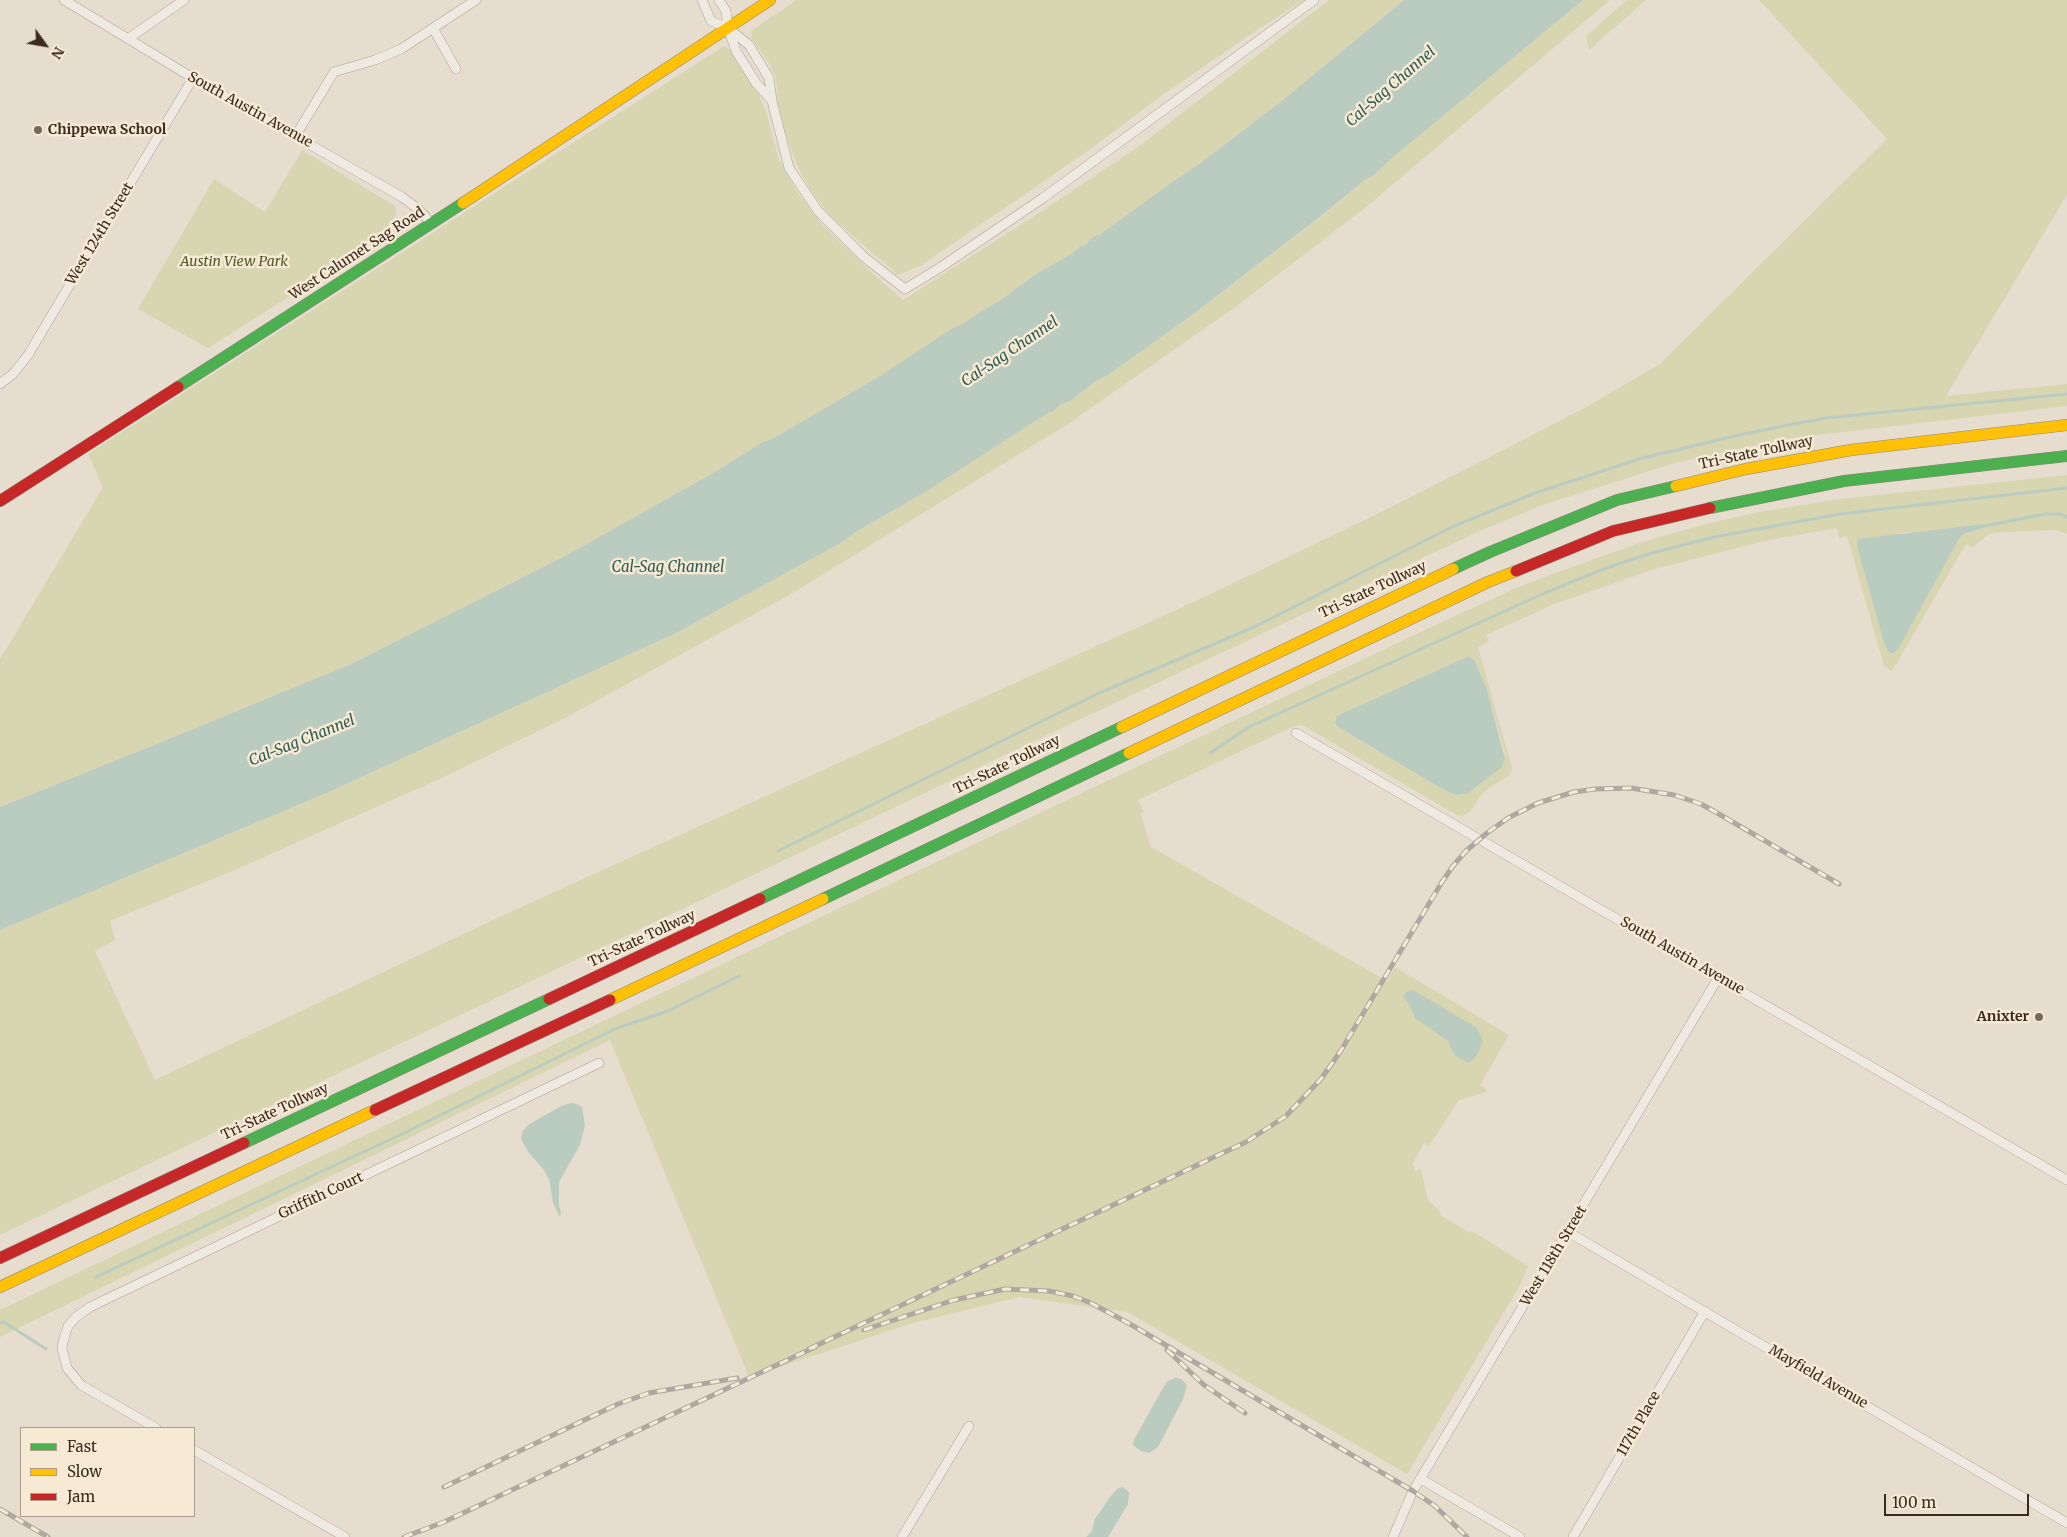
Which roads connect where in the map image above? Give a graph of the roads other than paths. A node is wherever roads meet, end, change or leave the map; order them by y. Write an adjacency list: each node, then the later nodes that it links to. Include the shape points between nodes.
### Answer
1 (64, 0): 10 (street, South Austin Avenue)
2 (184, 0): 10 (street)
3 (476, 0): 8 (street)
4 (702, 0): 9 (street, via 711,21)
5 (719, 0): 9 (street, via 726,11)
6 (770, 0): 9 (main road, West Calumet Sag Road)
7 (1314, 0): 13 (street, via 1043,198 905,289 864,258 818,212 789,168)
8 (432, 28): 11 (street); 14 (street, via 401,49 334,72)
9 (728, 28): 13 (street, via 736,51); 13 (street, via 748,44 759,60 769,78); 15 (main road, West Calumet Sag Road)
10 (129, 38): 12 (street, South Austin Avenue)
11 (456, 69)
12 (192, 78): 14 (street, South Austin Avenue); 16 (street, West 124th Street, via 28,355)
13 (772, 101)
14 (296, 135): 15 (street, South Austin Avenue, via 402,197)
15 (432, 224): 19 (main road, West Calumet Sag Road)
16 (0, 384)
17 (2067, 425): 25 (main road, Tri-State Tollway, via 1851,450 1746,469 1617,500 1464,564)
18 (2067, 456): 26 (main road, via 1844,481 1741,500 1595,539 1479,586)
19 (0, 501)
20 (1296, 733): 21 (street, South Austin Avenue)
21 (1718, 978): 23 (street, South Austin Avenue); 24 (street, West 118th Street)
22 (599, 1063): 29 (street, Griffith Court, via 90,1307 76,1317 68,1326 62,1348 67,1368 81,1385)
23 (2067, 1180)
24 (1568, 1232): 27 (street, Mayfield Avenue); 31 (street, West 118th Street)
25 (0, 1258)
26 (0, 1287)
27 (1705, 1311): 32 (street, Mayfield Avenue); 37 (street, 117th Place)
28 (969, 1426): 34 (street)
29 (154, 1427)
30 (195, 1451): 33 (street)
31 (1421, 1479): 35 (street, West 118th Street); 36 (street)
32 (2067, 1523)
33 (345, 1537)
34 (902, 1537)
35 (1393, 1537)
36 (1520, 1537)
37 (1573, 1537)

